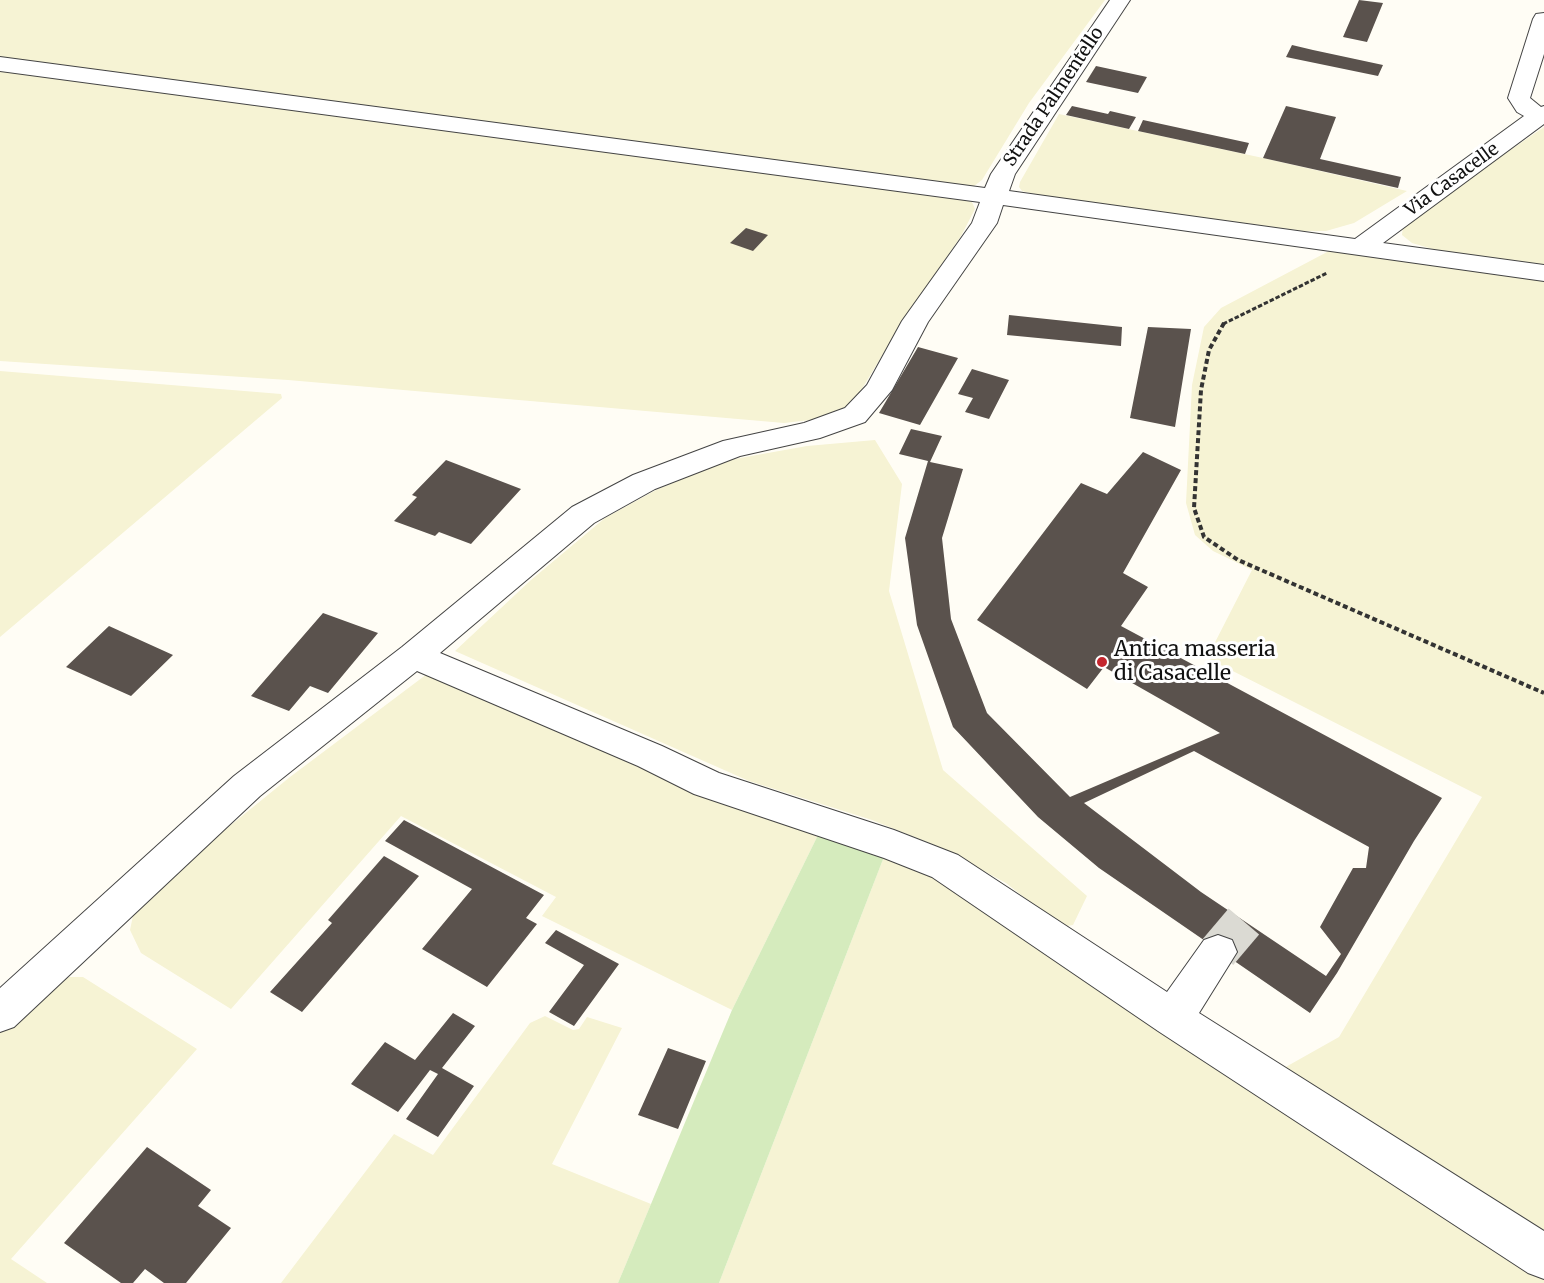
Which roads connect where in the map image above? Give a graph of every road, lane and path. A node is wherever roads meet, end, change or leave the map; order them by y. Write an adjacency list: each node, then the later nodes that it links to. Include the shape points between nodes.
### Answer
1 (1120, 0): 5 (street, Strada Palmentello, via 1003,174)
2 (1544, 19): 4 (street, via 1519,98)
3 (0, 64): 5 (street)
4 (1542, 115): 6 (street, Via Casacelle)
5 (993, 196): 6 (street); 8 (street, Strada Palmentello, via 984,223 915,321 878,390 855,415 733,448 644,482 583,515)
6 (1361, 247): 7 (street); 9 (path, via 1322,276 1224,322 1209,350 1202,390 1194,508 1204,537 1238,560)
7 (1544, 273)
8 (414, 656): 11 (street, Strada Palmentello, via 247,786); 12 (street, via 707,784 945,866)
9 (1544, 693)
10 (1218, 952): 12 (street)
11 (0, 1014)
12 (1172, 1018): 13 (street)
13 (1544, 1257)

